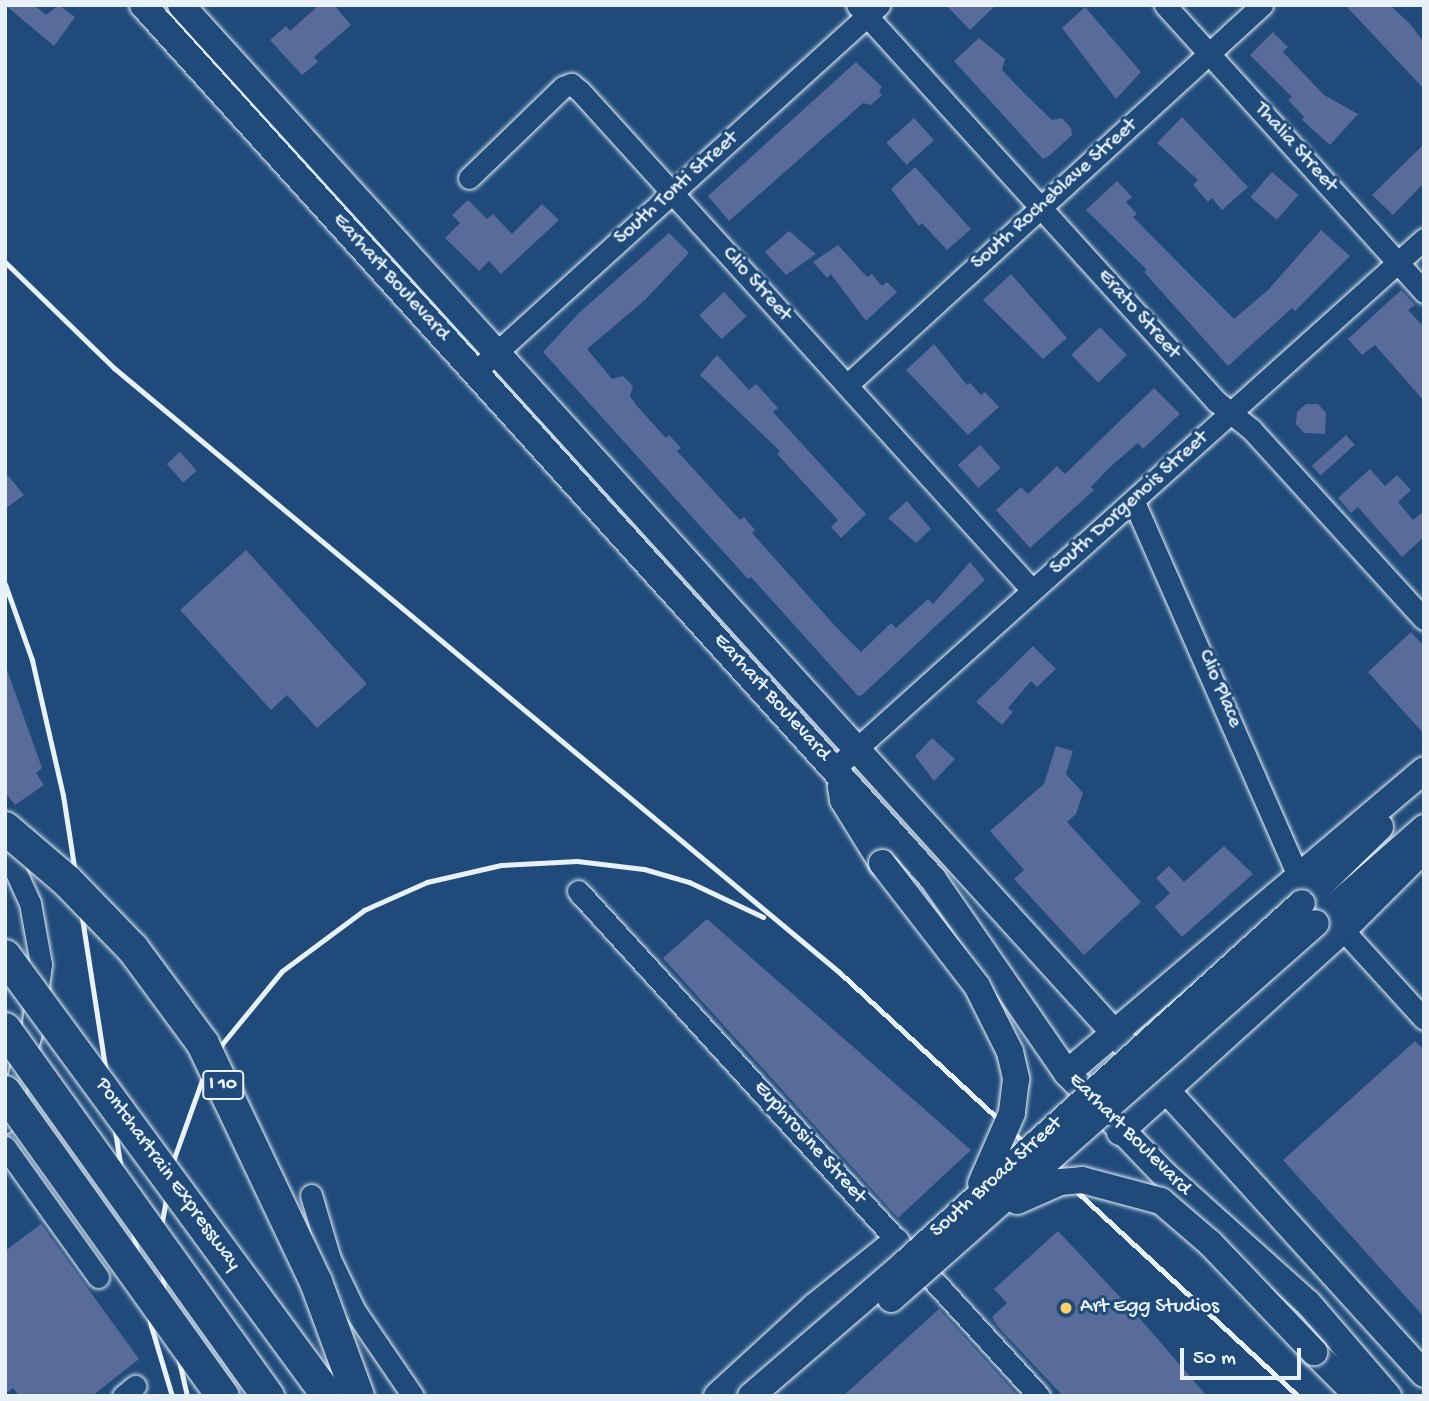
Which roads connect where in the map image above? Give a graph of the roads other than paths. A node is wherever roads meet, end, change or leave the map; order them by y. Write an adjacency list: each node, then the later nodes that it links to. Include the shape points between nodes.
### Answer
1 (143, 5): 9 (main road, Earhart Boulevard)
2 (181, 5): 7 (main road, Earhart Boulevard)
3 (1165, 5): 6 (street, Thalia Street)
4 (1262, 5): 6 (street, South Rocheblave Street)
5 (868, 9): 10 (street, South Tonti Street); 11 (street, Erato Street)
6 (1210, 54): 11 (street, South Rocheblave Street); 13 (street, Thalia Street)
7 (324, 163): 9 (main road); 15 (main road, Earhart Boulevard)
8 (468, 178): 10 (street, Clio Street, via 571,85)
9 (302, 182): 16 (main road, Earhart Boulevard)
10 (673, 193): 15 (street, South Tonti Street); 17 (street, Clio Street)
11 (1041, 208): 17 (street, South Rocheblave Street); 18 (street, Erato Street)
12 (1424, 239): 13 (street, South Dorgenois Street)
13 (1397, 264): 14 (street, Thalia Street); 18 (street, South Dorgenois Street)
14 (1424, 292)
15 (496, 354): 16 (street, South Tonti Street); 20 (main road, Earhart Boulevard)
16 (475, 372): 21 (main road, Earhart Boulevard)
17 (847, 385): 22 (street, Clio Street)
18 (1232, 414): 19 (street, South Dorgenois Street); 23 (street, Erato Street, via 1251,429)
19 (1134, 502): 22 (street, South Dorgenois Street); 32 (street, Clio Place)
20 (672, 549): 21 (main road); 24 (main road, Earhart Boulevard)
21 (651, 567): 26 (main road, Earhart Boulevard)
22 (1032, 590): 24 (street, South Dorgenois Street)
23 (1424, 619)
24 (857, 750): 26 (street, South Dorgenois Street); 40 (main road, Earhart Boulevard)
25 (1424, 770): 32 (main road)
26 (837, 772): 42 (main road, Earhart Boulevard, via 933,879); 50 (main road, bridge, via 843,800 882,863 977,986 1010,1052 1016,1079 1012,1113)
27 (1424, 784): 34 (main road, South Broad Street)
28 (5, 828): 59 (highway, I 10, bridge, via 67,881 132,950 203,1044 316,1282)
29 (1424, 828): 34 (main road, South Broad Street)
30 (5, 848): 45 (street, via 30,903 41,964 32,1030)
31 (1424, 849): 35 (main road)
32 (1299, 877): 37 (main road)
33 (578, 891): 52 (street, Euphrosine Street)
34 (1309, 913): 50 (main road, South Broad Street, bridge); 51 (main road, South Broad Street, bridge)
35 (1343, 930): 38 (street); 41 (main road)
36 (5, 956): 58 (highway, Pontchartrain Expressway, bridge)
37 (1181, 975): 40 (main road); 41 (street)
38 (1424, 1019)
39 (5, 1029): 57 (highway, bridge)
40 (1115, 1031): 42 (main road); 43 (main road, Earhart Boulevard)
41 (1234, 1031): 43 (main road)
42 (1067, 1073): 46 (main road, Earhart Boulevard)
43 (1168, 1091): 46 (main road); 55 (main road, Earhart Boulevard)
44 (5, 1092): 56 (highway, bridge)
45 (5, 1122)
46 (1120, 1132): 67 (main road, Earhart Boulevard, via 1308,1303)
47 (5, 1147): 54 (street)
48 (1002, 1189): 53 (street)
49 (311, 1195): 60 (street, via 330,1259 355,1311)
50 (970, 1202): 62 (main road, South Broad Street, bridge)
51 (969, 1232): 64 (main road, South Broad Street, bridge); 66 (main road, bridge, via 1019,1200 1060,1182 1101,1183 1149,1196 1187,1220)
52 (896, 1241): 53 (street, Euphrosine Street); 61 (main road, via 814,1307)
53 (919, 1264): 63 (street); 65 (street, Euphrosine Street)
54 (99, 1277)
55 (1424, 1374)
56 (223, 1396)
57 (268, 1396)
58 (328, 1396)
59 (358, 1396)
60 (413, 1396)
61 (717, 1396)
62 (751, 1396)
63 (765, 1396)
64 (778, 1396)
65 (1039, 1396)
66 (1358, 1396)
67 (1388, 1396)

